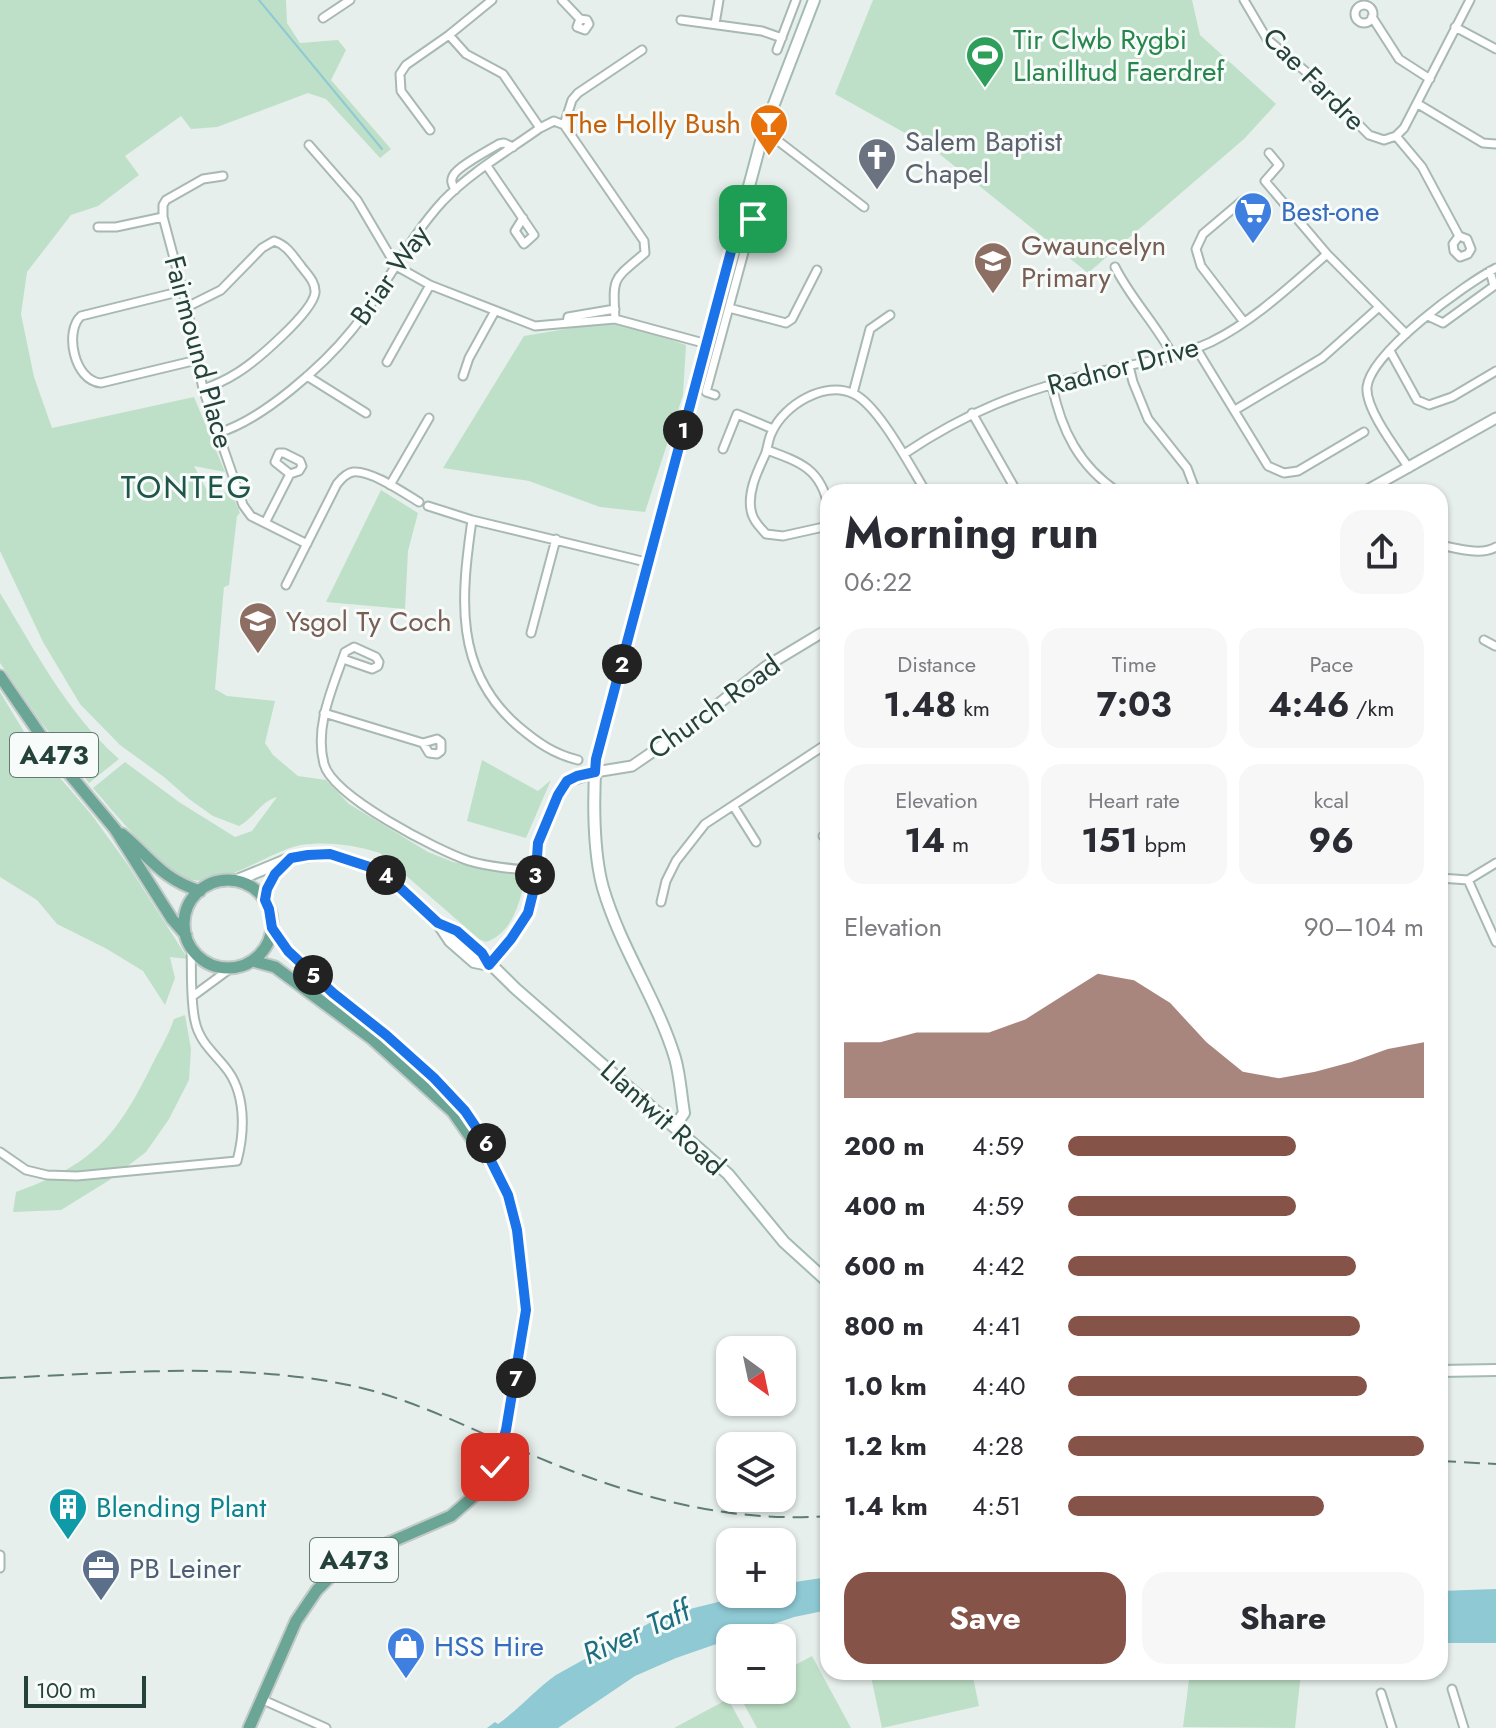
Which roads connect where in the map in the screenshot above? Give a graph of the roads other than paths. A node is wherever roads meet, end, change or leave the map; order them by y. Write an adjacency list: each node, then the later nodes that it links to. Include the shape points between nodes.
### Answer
1 (350, 0): 10 (street)
2 (492, 0): 15 (street)
3 (562, 0): 11 (street)
4 (719, 0): 13 (street)
5 (796, 0): 16 (street)
6 (814, 0): 25 (main road)
7 (1244, 0): 26 (street, Cae Fardre, via 1267,39 1369,135 1384,140)
8 (1470, 0): 14 (street, Cae Fardre)
9 (1372, 17): 20 (street, via 1399,59)
10 (323, 18)
11 (580, 19)
12 (681, 20): 13 (street)
13 (715, 24): 16 (street)
14 (1455, 27): 17 (street); 20 (street, Cae Fardre)
15 (449, 35): 23 (street, via 466,54 503,74); 24 (street, via 400,74 401,91)
16 (782, 38): 19 (street)
17 (1496, 49)
18 (642, 50): 22 (street, via 578,93)
19 (777, 50)
20 (1430, 79): 21 (street, Cae Fardre)
21 (1418, 104): 26 (street, Cae Fardre); 27 (street, via 1483,143)
22 (564, 125): 23 (street, Briar Way, via 554,121); 51 (street, via 644,241 645,253 614,285)
23 (540, 128): 29 (street, Briar Way)
24 (430, 130)
25 (764, 130): 35 (street); 36 (main road)
26 (1396, 136): 40 (street, Cae Fardre, via 1422,167)
27 (1496, 144)
28 (309, 145): 42 (street, via 351,192)
29 (513, 147): 31 (street, Briar Way); 33 (street, via 499,144 459,170 453,176)
30 (1269, 153): 41 (street, via 1279,165 1265,181)
31 (487, 166): 33 (street, Briar Way); 38 (street)
32 (223, 176): 37 (street, Fairmound Place, via 203,179 166,200)
33 (455, 190): 42 (street, Briar Way)
34 (1242, 201): 56 (street, via 1203,234 1196,249 1201,266)
35 (864, 207)
36 (742, 210): 49 (street, via 753,219); 59 (main road)
37 (163, 217): 39 (street, Fairmound Place); 47 (street, Fairmound Place)
38 (523, 218)
39 (98, 227)
40 (1459, 236)
41 (1327, 254): 50 (street); 56 (street, Radnor Drive)
42 (396, 266): 46 (street); 67 (street, Briar Way, via 352,331)
43 (1115, 267): 62 (street)
44 (1493, 269): 54 (street); 54 (street, via 1494,286 1481,296 1443,323)
45 (817, 270): 49 (street, via 786,323)
46 (430, 285): 52 (street); 64 (street)
47 (182, 291): 48 (street, Fairmound Place); 63 (street, via 81,316 72,332 78,367 83,376 101,383)
48 (187, 307): 63 (street, Fairmound Place); 70 (street, via 221,290 274,241 285,246 315,288 304,312 263,353)
49 (729, 308): 72 (street, via 706,392)
50 (1378, 308): 58 (street); 73 (street, via 1322,358)
51 (615, 309): 55 (street); 57 (street, via 568,317)
52 (495, 311): 57 (street, via 535,326); 68 (street)
53 (890, 315): 71 (street, via 870,329)
54 (1428, 316): 58 (street)
55 (615, 319): 57 (street); 59 (street)
56 (1244, 322): 60 (street, Radnor Drive)
57 (567, 323)
58 (1406, 334): 61 (street)
59 (707, 344): 102 (main road)
60 (1196, 348): 62 (street, Radnor Drive); 73 (street)
61 (1390, 351): 66 (street, via 1417,400 1429,405); 84 (street, via 1373,371 1367,389 1372,409)
62 (1173, 356): 65 (street, Radnor Drive)
63 (197, 360): 70 (street, Fairmound Place)
64 (387, 362)
65 (1129, 366): 69 (street, Radnor Drive); 90 (street, via 1148,419 1187,468)
66 (1496, 371)
67 (307, 376): 74 (street); 80 (street, Briar Way, via 261,411)
68 (463, 376)
69 (1052, 385): 75 (street, Radnor Drive); 89 (street, via 1063,429)
70 (203, 389): 80 (street, Fairmound Place)
71 (853, 393): 78 (street, via 817,393 795,403); 83 (street)
72 (715, 395)
73 (1235, 410): 79 (street, via 1268,466 1284,473 1298,471)
74 (366, 413)
75 (972, 413): 83 (street, Radnor Drive); 88 (street)
76 (429, 418): 92 (street)
77 (1496, 418): 84 (street)
78 (773, 429): 81 (street, via 737,414); 82 (street)
79 (1364, 432)
80 (218, 433): 96 (street, Fairmound Place, via 246,511)
81 (723, 449)
82 (767, 450): 86 (street, via 814,472); 97 (street, via 752,490 752,518 766,534)
83 (904, 454): 87 (street)
84 (1409, 468): 91 (street)
85 (290, 474): 96 (street)
86 (821, 484)
87 (919, 484)
88 (1012, 484)
89 (1105, 484)
90 (1193, 484)
91 (1379, 484)
92 (390, 485): 93 (street); 99 (street, via 347,474)
93 (419, 502)
94 (428, 506): 95 (street)
95 (472, 520): 98 (street); 113 (street, via 464,607 471,659 497,704 539,743)
96 (265, 523): 99 (street, Fairmound Place)
97 (820, 528)
98 (556, 539): 102 (street); 104 (street)
99 (307, 544): 103 (street)
100 (1448, 546): 101 (street, via 1474,551)
101 (1496, 547)
102 (650, 563): 114 (main road)
103 (286, 585)
104 (531, 633)
105 (820, 634): 114 (street, Church Road, via 765,667 632,766)
106 (1484, 640): 107 (street)
107 (1494, 648)
108 (343, 659): 108 (street, via 372,669 379,662 354,647); 110 (street)
109 (0, 676): 116 (main road, A473, via 57,759)
110 (324, 713): 111 (street); 120 (street, via 324,766 360,804 461,858)
111 (423, 743)
112 (820, 748): 115 (street)
113 (578, 760)
114 (595, 772): 120 (main road, via 567,781 558,795 538,843); 134 (main road, via 602,885 676,1061 684,1113)
115 (734, 807): 117 (street); 126 (street, via 705,824 676,861)
116 (115, 829): 124 (main road, A473, via 164,875); 128 (main road, A473)
117 (756, 842)
118 (291, 858): 123 (main road); 125 (main road, via 275,874); 131 (main road, Llantwit Road, via 330,854 382,871 450,941 474,962)
119 (1496, 863): 122 (street)
120 (536, 871): 131 (main road, via 528,913)
121 (1448, 879): 122 (street)
122 (1468, 880): 129 (street)
123 (235, 881): 124 (main road, via 216,882); 125 (main road)
124 (200, 891): 128 (main road, via 187,911)
125 (265, 900): 127 (main road)
126 (661, 902)
127 (272, 928): 130 (main road); 136 (main road, A473, via 288,951 465,1111 488,1145)
128 (188, 940): 132 (main road, via 209,964); 133 (street)
129 (1496, 942)
130 (253, 961): 132 (main road); 136 (main road, A473, via 302,984 380,1045 453,1112)
131 (489, 965): 134 (main road, Llantwit Road)
132 (231, 968): 133 (street)
133 (193, 996): 135 (street, via 195,1021 206,1047 237,1086 243,1137 237,1161 47,1175 26,1170)
134 (675, 1126): 137 (main road, Llantwit Road, via 728,1174 784,1242)
135 (0, 1152)
136 (491, 1161): 144 (main road, A473, via 517,1230 526,1310 495,1467 451,1516 339,1568 296,1621)
137 (820, 1275)
138 (1496, 1370): 139 (main road)
139 (1448, 1371)
140 (0, 1555): 141 (street)
141 (0, 1568)
142 (1452, 1689): 148 (street)
143 (1381, 1693): 147 (street)
144 (261, 1699): 145 (main road, A473); 146 (street)
145 (249, 1728)
146 (326, 1728)
147 (1392, 1728)
148 (1464, 1728)

